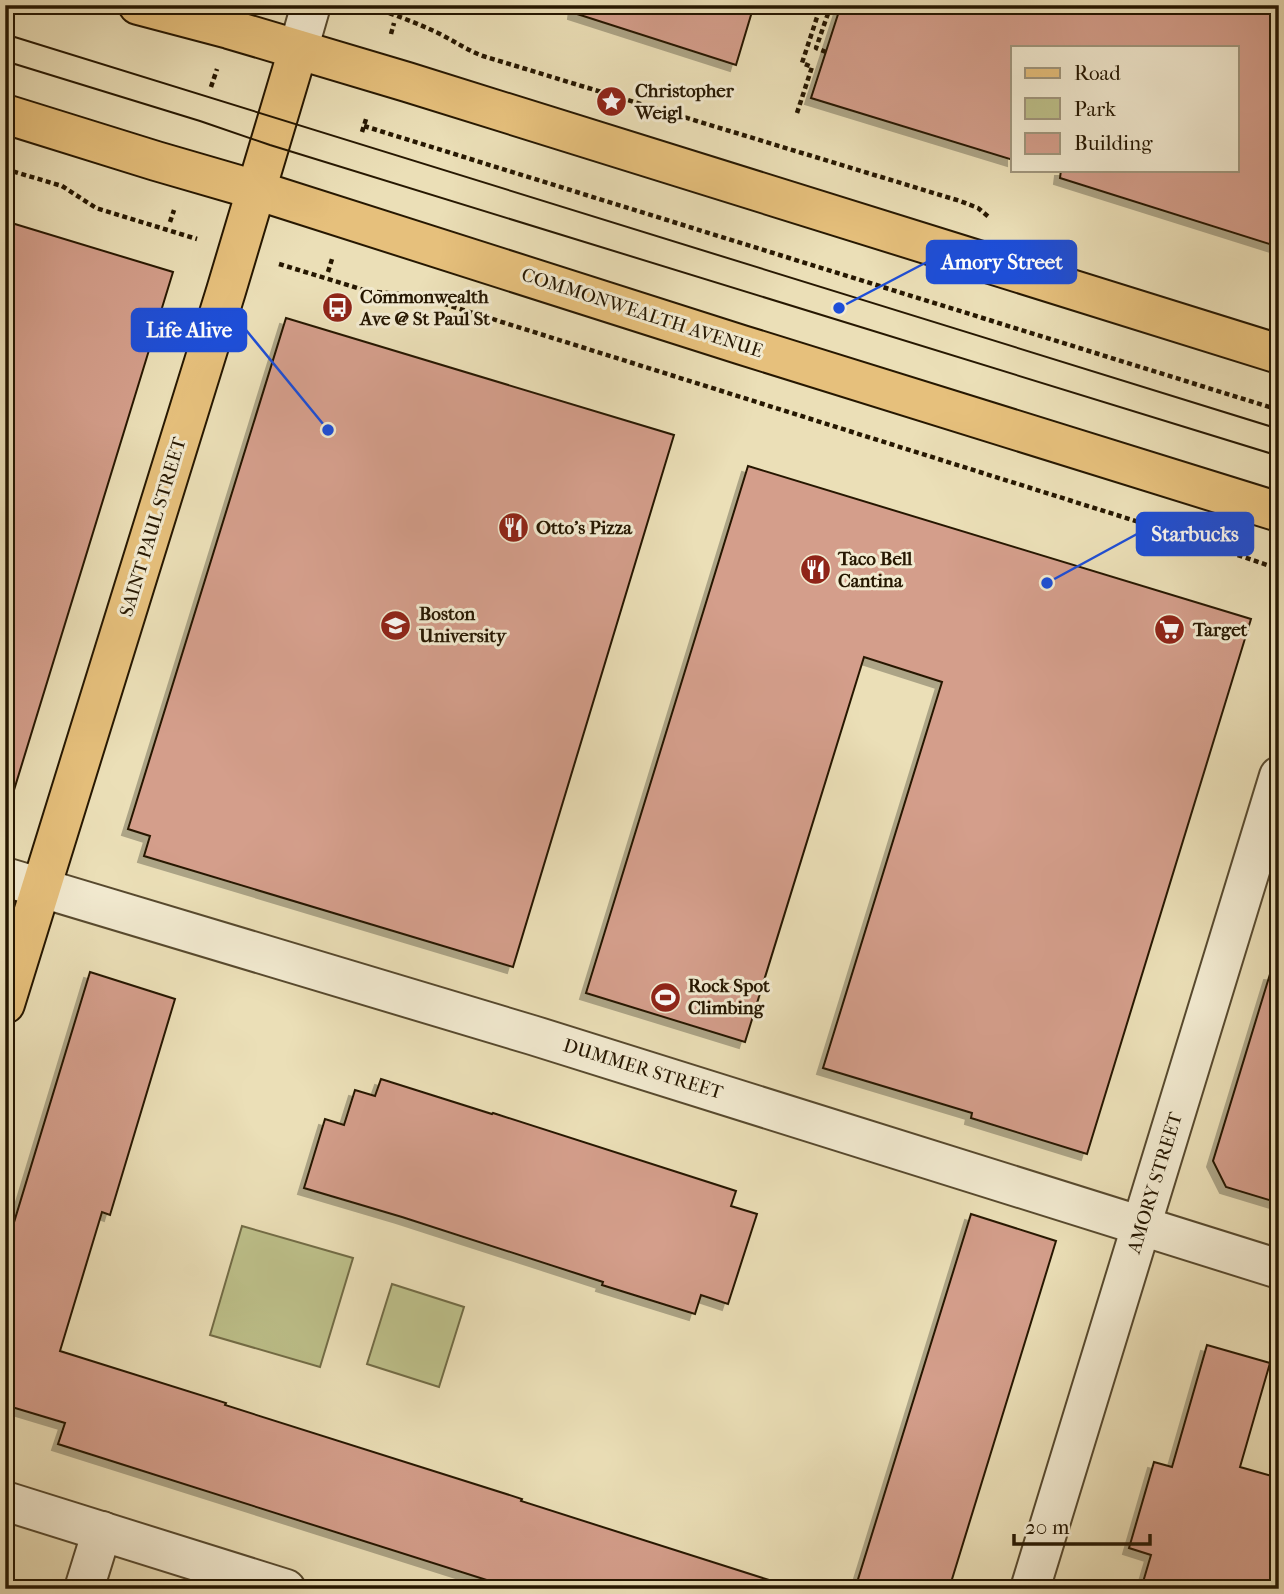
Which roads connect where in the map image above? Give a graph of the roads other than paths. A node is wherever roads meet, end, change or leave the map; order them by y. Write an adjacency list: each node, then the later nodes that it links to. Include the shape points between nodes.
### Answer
1 (138, 5): 3 (main road)
2 (311, 5): 3 (street)
3 (298, 50): 5 (main road, SAINT PAUL STREET); 6 (main road)
4 (5, 114): 5 (main road, COMMONWEALTH AVENUE)
5 (256, 190): 7 (main road, COMMONWEALTH AVENUE); 10 (main road, SAINT PAUL STREET)
6 (1279, 354)
7 (1279, 512)
8 (1279, 776): 12 (street, AMORY STREET)
9 (5, 877): 10 (street, DUMMER STREET)
10 (41, 888): 11 (main road, SAINT PAUL STREET); 12 (street, DUMMER STREET, via 545,1039)
11 (5, 1004)
12 (1142, 1226): 13 (street, DUMMER STREET); 18 (street, AMORY STREET)
13 (1279, 1269)
14 (5, 1501): 15 (street)
15 (102, 1531): 16 (street); 17 (street)
16 (84, 1589)
17 (286, 1589)
18 (1030, 1589)

